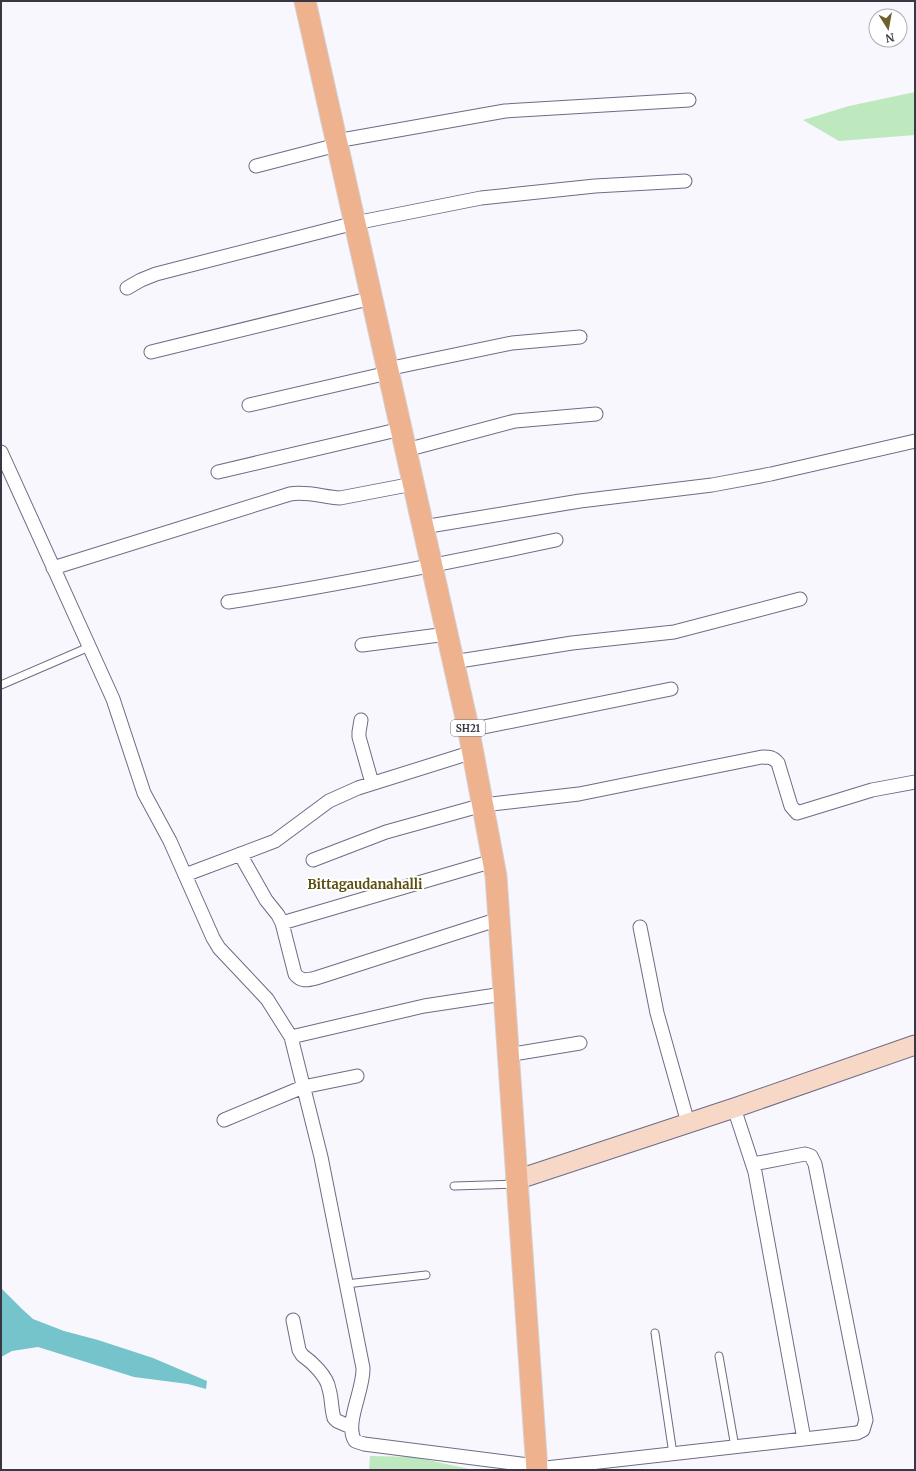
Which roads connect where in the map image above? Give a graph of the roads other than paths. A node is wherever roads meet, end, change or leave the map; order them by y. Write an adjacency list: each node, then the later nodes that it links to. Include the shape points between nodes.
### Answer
1 (305, 1): 3 (main road, SH21)
2 (688, 100): 3 (street, via 505,111)
3 (337, 143): 4 (street); 6 (main road, SH21)
4 (256, 166)
5 (685, 181): 6 (street, via 595,186 480,198)
6 (355, 223): 7 (street, via 156,274); 8 (main road, SH21)
7 (127, 288)
8 (372, 298): 10 (street); 11 (main road, SH21)
9 (580, 337): 11 (street, via 512,343)
10 (152, 352)
11 (388, 371): 12 (street); 14 (main road, SH21)
12 (249, 405)
13 (596, 414): 16 (street, via 515,421)
14 (401, 429): 16 (main road, SH21); 18 (street)
15 (915, 441): 20 (street, via 712,485 573,502)
16 (406, 450): 19 (main road, SH21)
17 (1, 452): 23 (street)
18 (218, 472)
19 (413, 484): 20 (main road, SH21); 23 (street, via 340,498 300,492 290,494)
20 (423, 527): 22 (main road, SH21)
21 (556, 540): 22 (street)
22 (432, 566): 25 (street); 26 (main road, SH21)
23 (53, 568): 28 (street)
24 (800, 599): 29 (street, via 660,635 572,643)
25 (228, 602)
26 (447, 634): 27 (street); 29 (main road, SH21)
27 (362, 645)
28 (89, 647): 30 (lane); 41 (street, via 115,704 144,793)
29 (453, 662): 33 (main road, SH21)
30 (1, 685)
31 (671, 689): 33 (street)
32 (361, 720): 36 (street, via 359,737)
33 (469, 730): 34 (main road, SH21)
34 (472, 752): 36 (street); 37 (main road, SH21)
35 (915, 782): 37 (street, via 872,790 797,813 791,806 778,763 769,756 578,794)
36 (372, 784): 38 (street, via 329,801 275,841)
37 (483, 805): 39 (street, via 386,832); 40 (main road, SH21)
38 (240, 854): 41 (street); 43 (street)
39 (313, 860)
40 (493, 861): 42 (main road, SH21); 43 (street)
41 (185, 875): 46 (street, via 216,944 267,999)
42 (499, 919): 43 (street, via 306,980 295,974); 45 (main road, SH21)
43 (282, 923)
44 (640, 928): 54 (street, via 657,1013)
45 (503, 994): 46 (street, via 424,1006); 49 (main road, SH21)
46 (291, 1037): 51 (street)
47 (580, 1043): 49 (street)
48 (915, 1045): 52 (street)
49 (508, 1055): 56 (main road, SH21)
50 (358, 1076): 51 (street)
51 (303, 1087): 53 (street); 59 (street, via 321,1157)
52 (734, 1108): 54 (street); 55 (street)
53 (224, 1120)
54 (688, 1123): 56 (street)
55 (753, 1164): 64 (street); 64 (street, via 805,1154 811,1156 866,1420 863,1430 857,1433)
56 (516, 1182): 57 (lane); 67 (main road, SH21)
57 (454, 1186)
58 (426, 1275): 59 (lane)
59 (346, 1284): 63 (street, via 363,1375)
60 (293, 1320): 63 (street, via 299,1350 327,1382 334,1418)
61 (655, 1333): 66 (lane)
62 (719, 1356): 65 (lane)
63 (351, 1427): 67 (street, via 351,1435 355,1441 364,1444)
64 (804, 1439): 65 (street)
65 (735, 1447): 66 (street)
66 (673, 1454): 67 (street)
67 (536, 1469)

